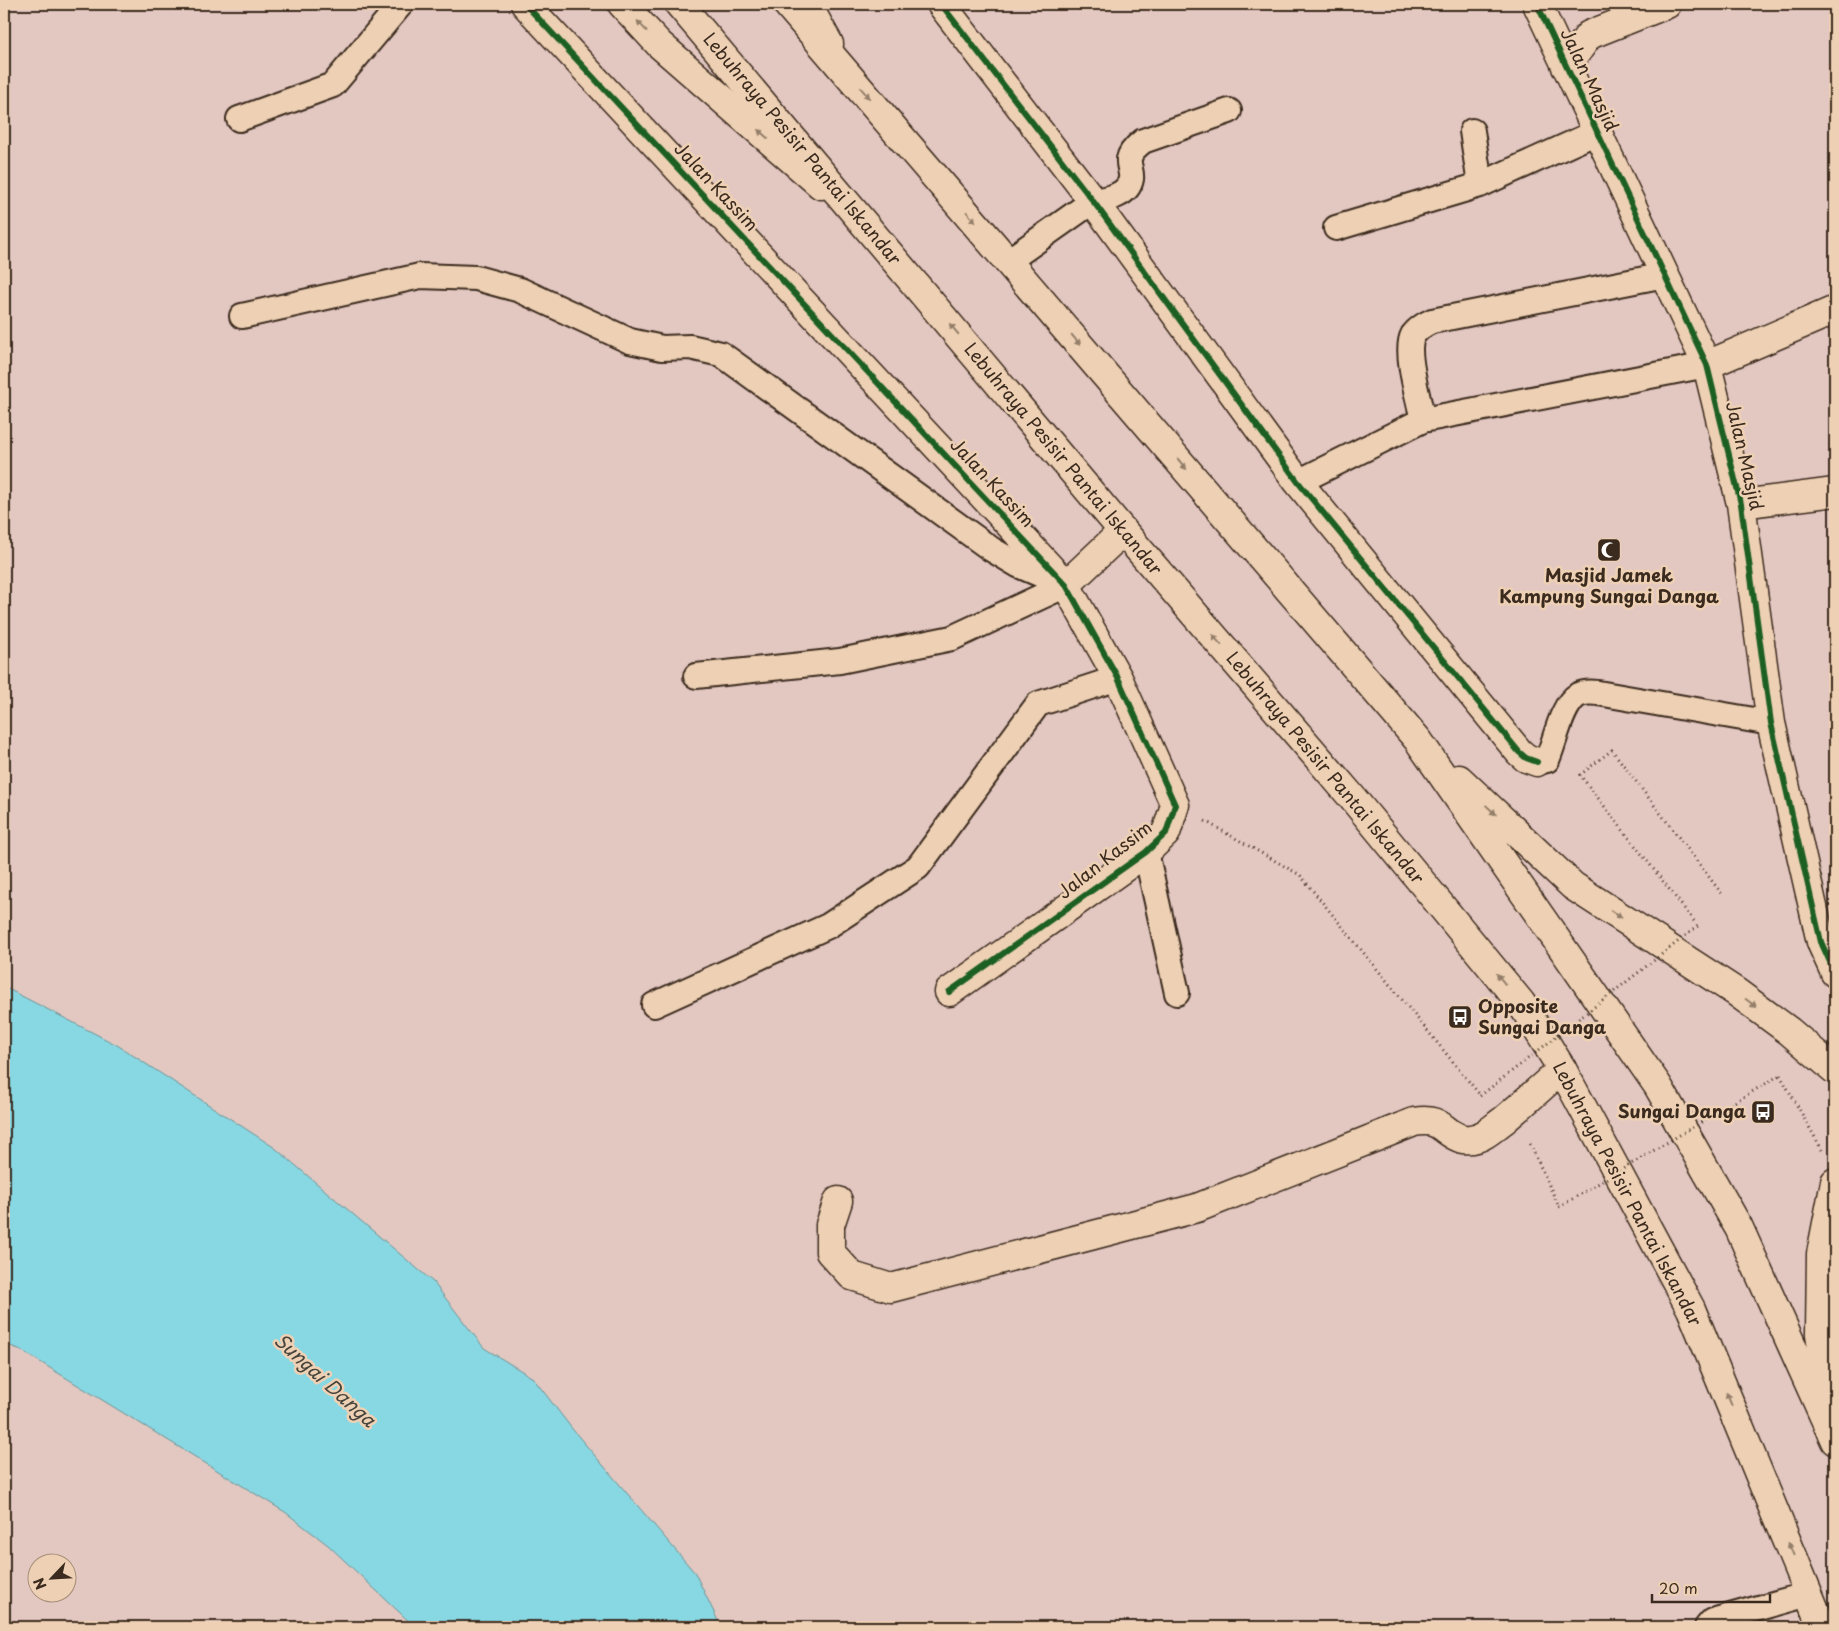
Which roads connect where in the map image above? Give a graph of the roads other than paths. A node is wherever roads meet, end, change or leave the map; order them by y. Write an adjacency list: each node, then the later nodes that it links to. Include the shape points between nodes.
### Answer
1 (401, 4): 13 (lane, via 332,85)
2 (525, 4): 30 (main road, Jalan Kassim)
3 (622, 4): 18 (main road, one-way to 3, via 659,44)
4 (679, 4): 18 (main road, Lebuhraya Pesisir Pantai Iskandar)
5 (787, 4): 10 (main road)
6 (807, 4): 10 (main road)
7 (941, 4): 17 (main road)
8 (1536, 4): 11 (main road, Jalan Masjid)
9 (1667, 4): 11 (main road, via 1589,35)
10 (840, 63): 20 (main road, one-way to 20)
11 (1566, 67): 15 (main road, Jalan Masjid)
12 (1229, 111): 17 (lane, via 1143,141 1129,159 1131,180 1126,188 1107,199)
13 (239, 119)
14 (1472, 131): 16 (lane)
15 (1597, 132): 16 (lane); 21 (main road, Jalan Masjid)
16 (1480, 185): 19 (lane)
17 (1093, 201): 20 (lane); 26 (main road)
18 (866, 224): 29 (main road, Lebuhraya Pesisir Pantai Iskandar, one-way to 18)
19 (1336, 228)
20 (1008, 261): 34 (main road, one-way to 34)
21 (1664, 275): 24 (main road, Jalan Masjid); 25 (lane, via 1432,321 1422,326 1410,344 1410,356)
22 (1835, 310): 24 (main road)
23 (242, 316): 30 (lane, via 420,276 476,278 520,290 630,340 662,348 690,347 722,354 990,548 1018,565)
24 (1707, 365): 25 (lane); 28 (main road, Jalan Masjid)
25 (1423, 420): 26 (lane)
26 (1298, 482): 35 (main road, via 1519,752)
27 (1835, 492): 28 (main road)
28 (1741, 504): 33 (main road, Jalan Masjid)
29 (1124, 531): 30 (main road); 41 (main road, Lebuhraya Pesisir Pantai Iskandar, one-way to 29, via 1521,1003 1350,795)
30 (1066, 585): 31 (lane, via 952,638 840,661); 32 (main road, Jalan Kassim)
31 (696, 676)
32 (1118, 678): 36 (main road, Jalan Kassim, via 1175,804 1166,834); 40 (lane, via 1038,704 918,867 828,926)
33 (1771, 723): 35 (lane, via 1588,692 1570,702 1547,760); 37 (main road, Jalan Masjid, via 1821,942)
34 (1418, 740): 42 (main road, one-way to 42, via 1572,886 1736,992); 46 (main road, via 1658,1086 1739,1228)
35 (1538, 762)
36 (1146, 852): 38 (main road, Jalan Kassim); 39 (lane)
37 (1835, 973)
38 (949, 992)
39 (1177, 993)
40 (654, 1005)
41 (1562, 1069): 44 (main road, via 1508,1117 1477,1138 1455,1136 1437,1123 1426,1120 1414,1122 1197,1208 891,1288 852,1276 830,1252 830,1225); 47 (main road, Lebuhraya Pesisir Pantai Iskandar, one-way to 41, via 1691,1309)
42 (1835, 1070)
43 (1835, 1182): 45 (main road, via 1821,1254 1820,1334)
44 (838, 1201)
45 (1835, 1423)
46 (1835, 1440)
47 (1809, 1594): 48 (lane, via 1712,1621); 49 (main road, Lebuhraya Pesisir Pantai Iskandar)
48 (1707, 1627)
49 (1822, 1627)

